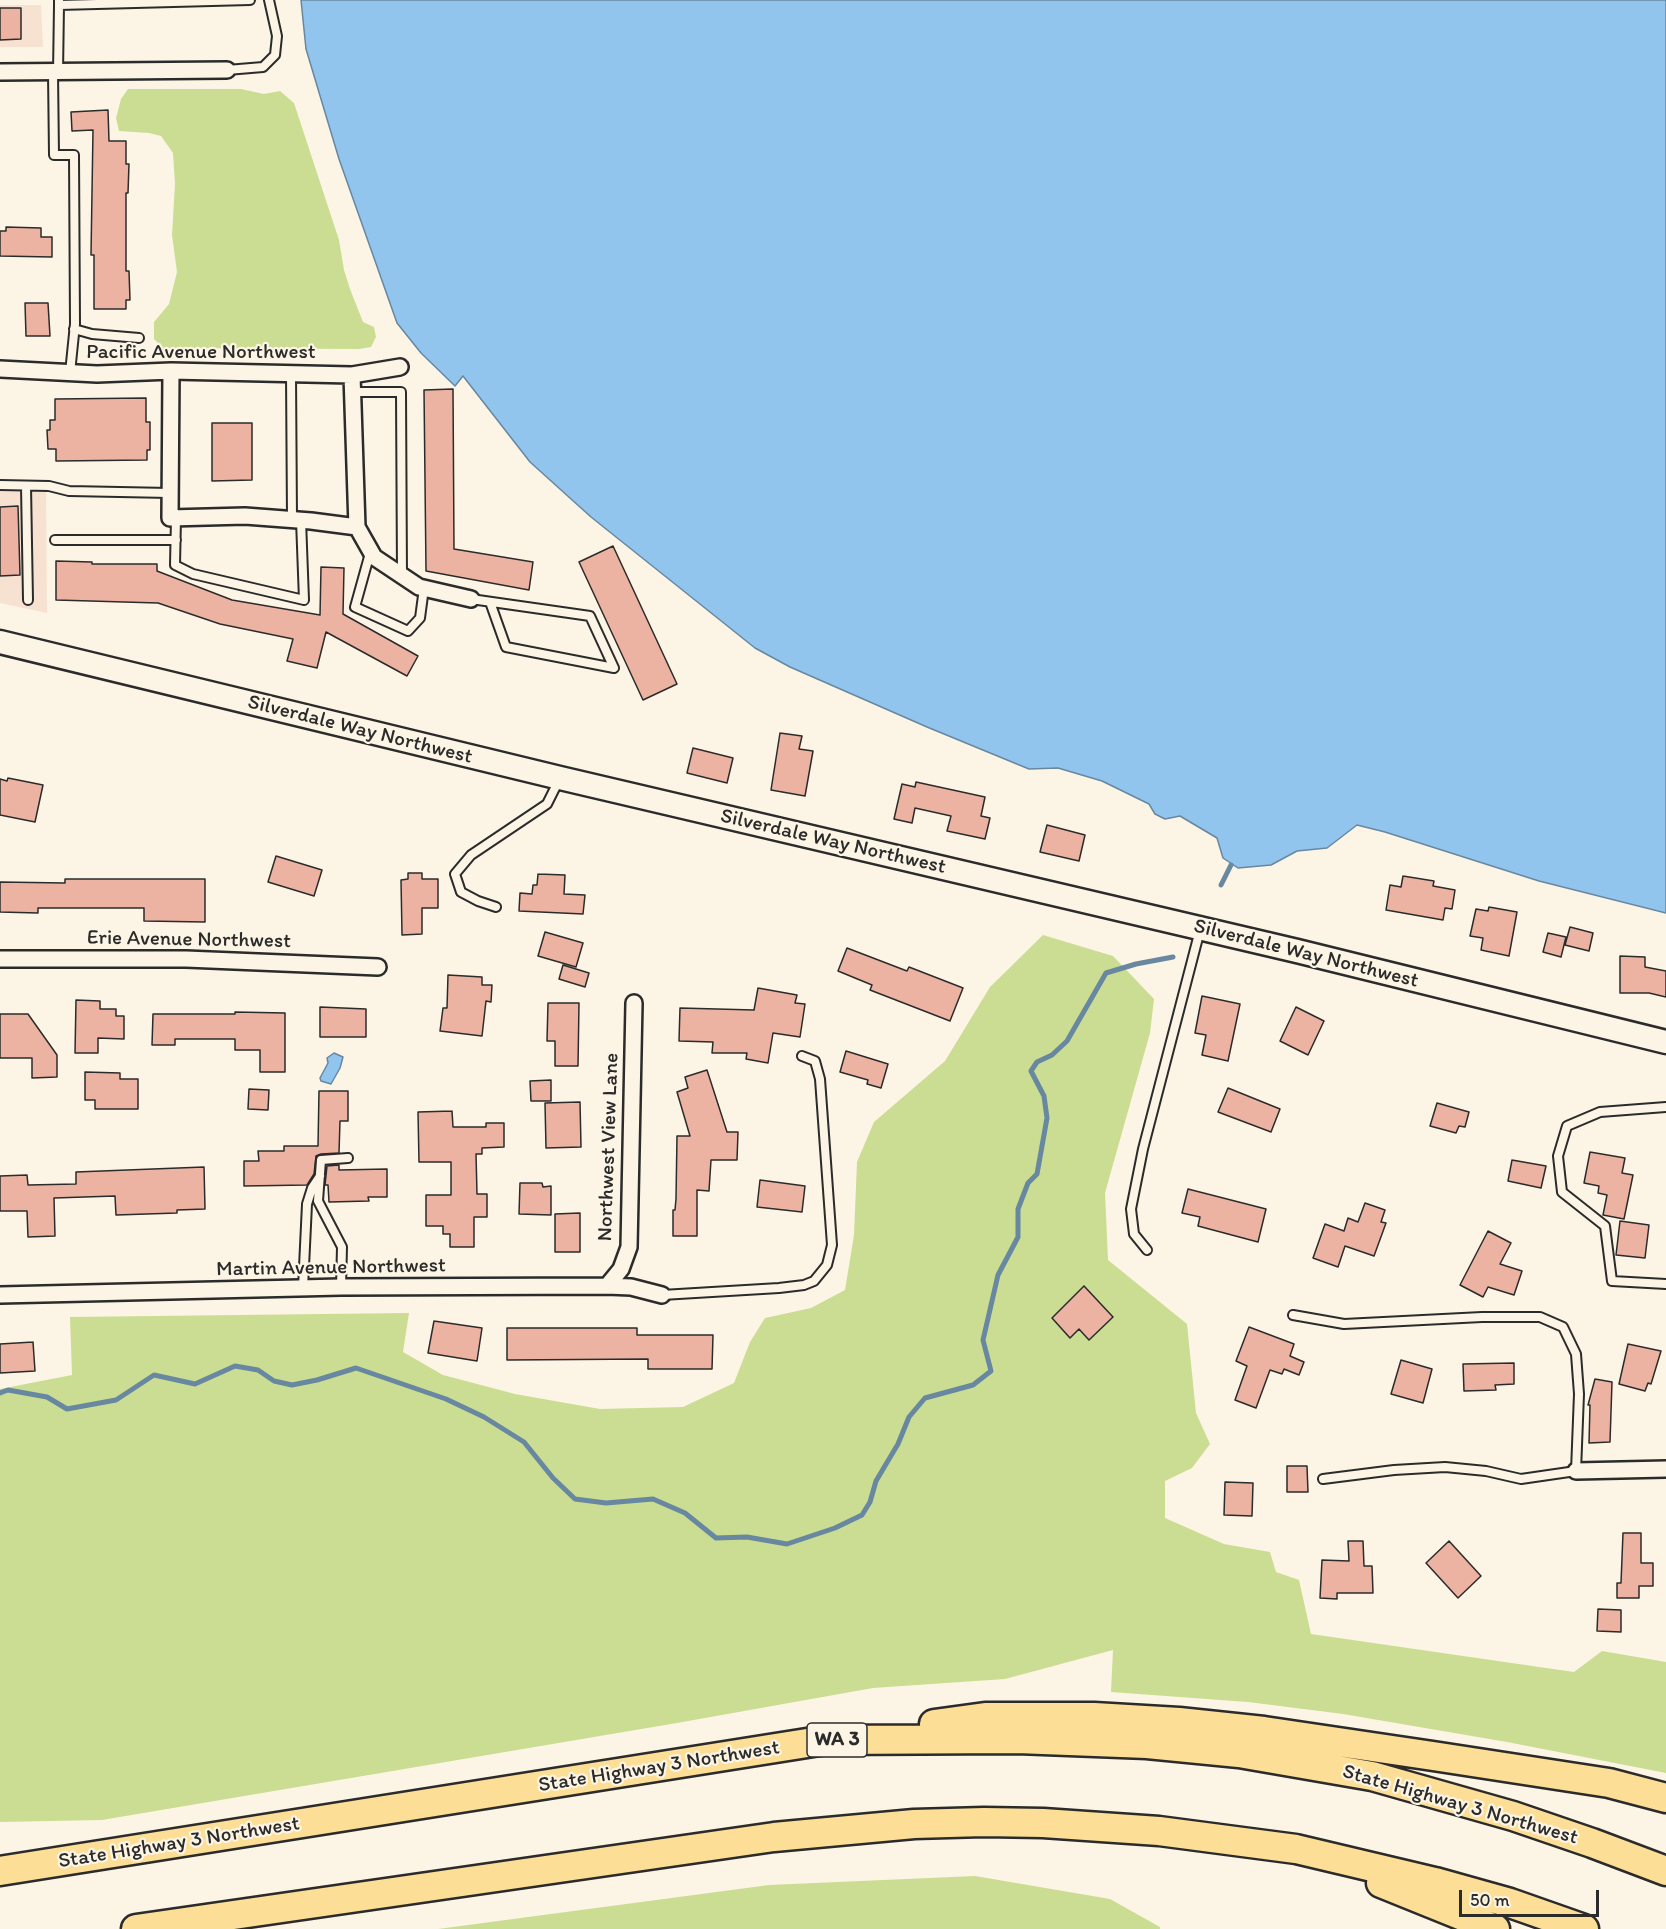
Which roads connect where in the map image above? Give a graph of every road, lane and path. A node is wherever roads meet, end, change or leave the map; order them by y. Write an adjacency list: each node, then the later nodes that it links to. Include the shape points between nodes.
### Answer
1 (250, 0): 3 (lane)
2 (269, 0): 4 (lane, via 277,36 274,55 263,67)
3 (59, 3): 6 (lane)
4 (227, 70): 6 (street)
5 (0, 72): 6 (street)
6 (55, 73): 7 (lane, via 54,155 74,155)
7 (74, 328): 8 (lane, via 92,334); 12 (lane)
8 (139, 338)
9 (400, 367): 14 (street, Pacific Avenue Northwest)
10 (0, 369): 12 (street, Pacific Avenue Northwest)
11 (171, 371): 12 (street, Pacific Avenue Northwest); 13 (street, Pacific Avenue Northwest); 18 (street)
12 (70, 373)
13 (291, 374): 14 (street, Pacific Avenue Northwest); 20 (lane)
14 (352, 375): 15 (street)
15 (352, 392): 21 (street); 25 (lane, via 401,392)
16 (0, 485): 17 (lane)
17 (26, 486): 18 (lane); 28 (lane)
18 (170, 493): 19 (street, via 170,518)
19 (176, 518): 20 (street, via 245,516); 23 (lane)
20 (296, 520): 21 (street); 23 (lane, via 304,600 193,574 175,565)
21 (357, 527): 24 (street)
22 (55, 540): 23 (lane)
23 (176, 540)
24 (371, 552): 25 (street); 26 (lane, via 355,607 408,631 420,618)
25 (402, 576): 26 (street)
26 (424, 588): 27 (street)
27 (471, 599): 29 (lane)
28 (28, 600)
29 (490, 602): 29 (lane, via 506,647 615,668 590,616)
30 (0, 642): 31 (main road, Silverdale Way Northwest)
31 (560, 778): 32 (lane, via 548,804 471,855 455,874 461,892); 33 (main road, Silverdale Way Northwest)
32 (496, 907)
33 (1201, 928): 37 (main road, Silverdale Way Northwest); 42 (lane, via 1131,1209 1134,1234)
34 (0, 959): 35 (street, Erie Avenue Northwest, via 186,958)
35 (378, 967)
36 (634, 1003): 44 (street, Northwest View Lane, via 629,1247 621,1269)
37 (1666, 1042)
38 (802, 1056): 48 (lane, via 813,1059 820,1079 832,1245 827,1265 814,1281 804,1285)
39 (1666, 1107): 43 (lane, via 1600,1112 1567,1126 1558,1156 1562,1192 1605,1226 1612,1281)
40 (348, 1158): 41 (lane, via 321,1160)
41 (320, 1175): 45 (lane, via 318,1201 342,1247); 46 (lane, via 307,1204)
42 (1147, 1250)
43 (1666, 1284)
44 (607, 1286): 45 (street, Martin Avenue Northwest); 48 (street, Martin Avenue Northwest)
45 (341, 1287): 46 (street, Martin Avenue Northwest)
46 (303, 1288): 47 (street, Martin Avenue Northwest)
47 (0, 1295)
48 (662, 1295)
49 (1293, 1315): 51 (lane, via 1344,1324 1540,1317 1563,1327 1576,1354)
50 (1666, 1469): 51 (street)
51 (1576, 1471): 52 (lane, via 1521,1479 1445,1467)
52 (1323, 1479)
53 (826, 1740): 54 (highway, via 984,1717 1179,1722 1456,1759 1609,1784); 56 (highway, State Highway 3 Northwest / WA 3); 57 (highway, State Highway 3 Northwest / WA 3, via 1082,1740 1305,1763 1372,1776 1514,1816)
54 (1666, 1798)
55 (1296, 1849): 58 (highway, via 1102,1826 984,1822 891,1826 774,1836); 59 (highway); 60 (highway, via 1435,1882)
56 (0, 1871)
57 (1666, 1871)
58 (136, 1929)
59 (1495, 1929)
60 (1584, 1929)

